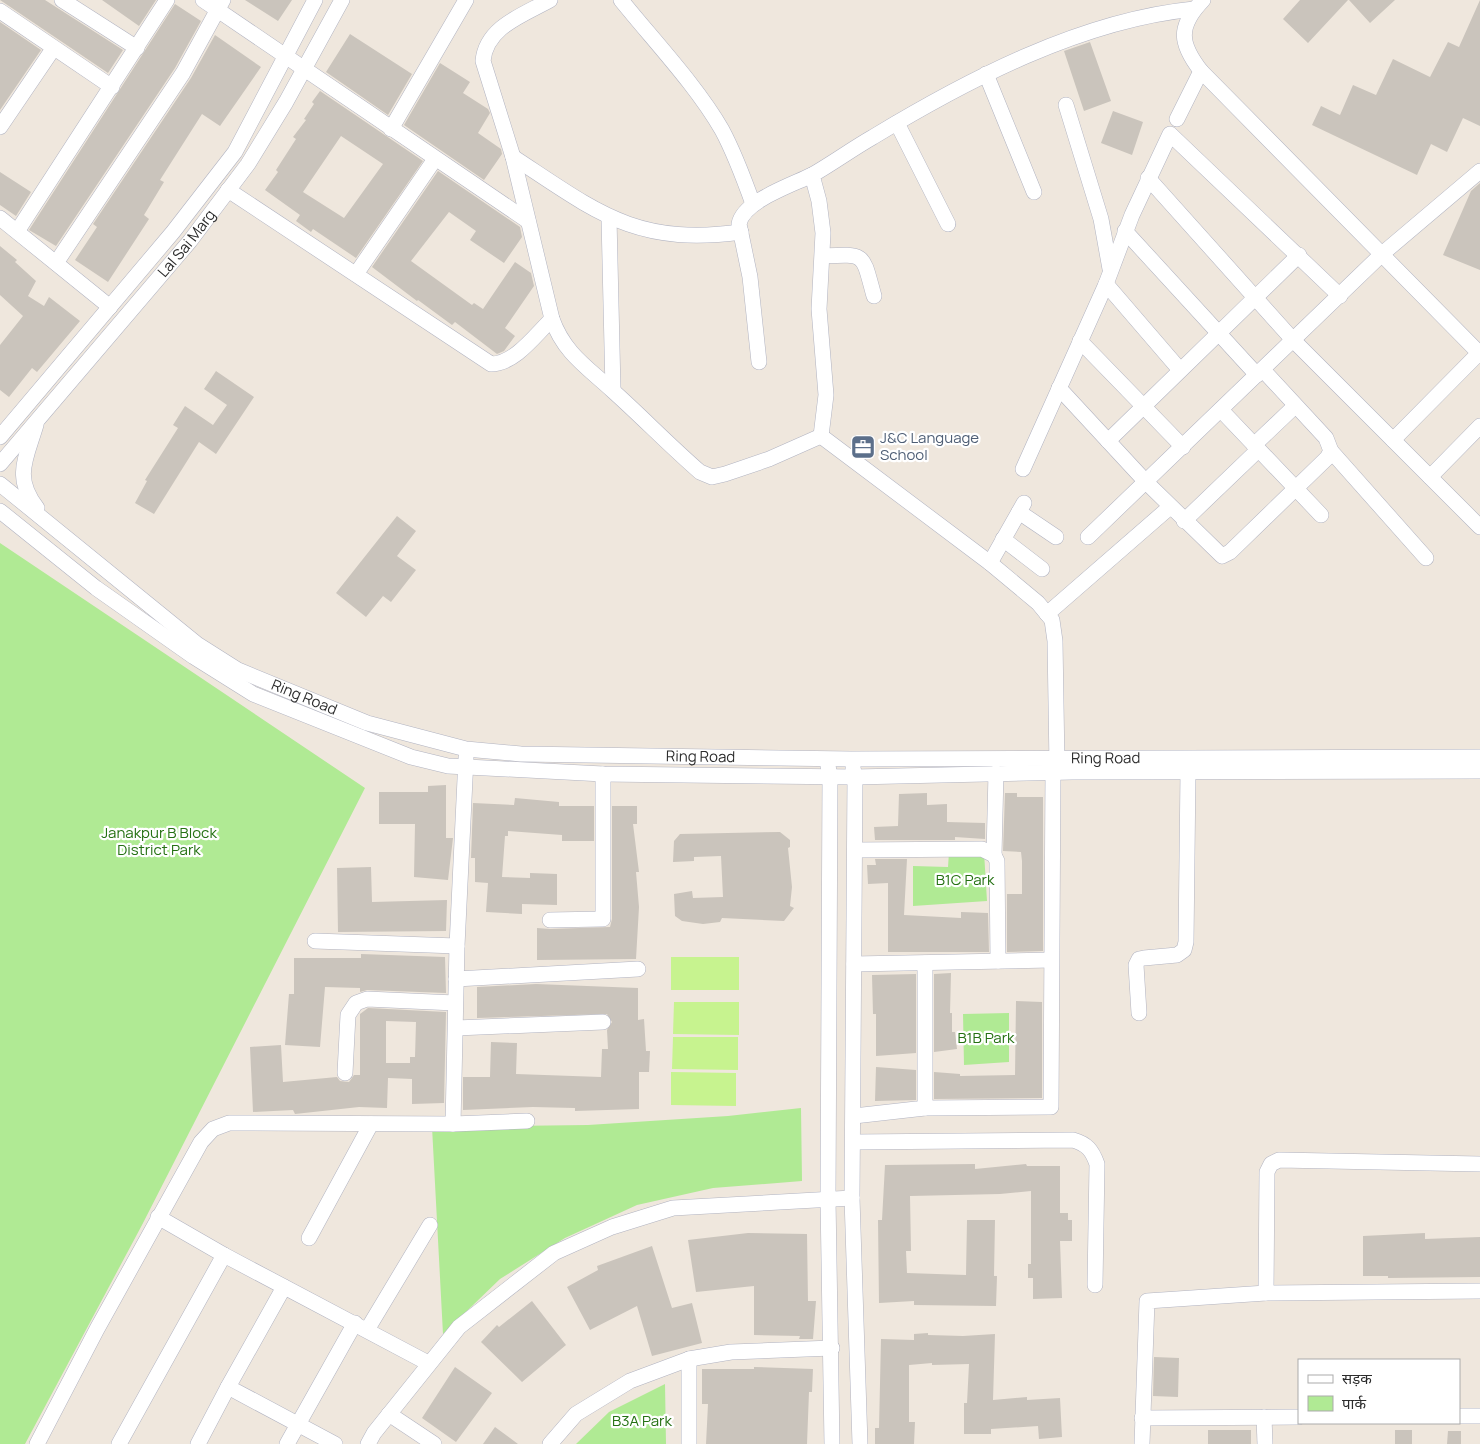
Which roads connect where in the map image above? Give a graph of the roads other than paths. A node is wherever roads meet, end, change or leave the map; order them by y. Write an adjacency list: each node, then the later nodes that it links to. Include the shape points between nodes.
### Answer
1 (62, 0): 12 (street)
2 (167, 0): 12 (street)
3 (203, 0): 10 (street)
4 (315, 0): 14 (street, Lal Sai Marg)
5 (342, 0): 15 (street, Lal Sai Marg)
6 (466, 0): 23 (street)
7 (550, 0): 24 (street, via 502,27 490,38 484,50 483,62)
8 (621, 0): 31 (street, via 721,129)
9 (1199, 4): 16 (street, via 1186,26 1183,41); 17 (street, via 1140,16 1090,32)
10 (221, 5): 14 (street); 42 (street, via 183,73)
11 (0, 12): 13 (street)
12 (137, 48): 18 (street)
13 (54, 49): 18 (street); 22 (street)
14 (285, 56): 15 (street); 49 (street, Lal Sai Marg, via 235,152)
15 (304, 70): 23 (street); 29 (street, Lal Sai Marg)
16 (1201, 71): 20 (street); 39 (street)
17 (986, 74): 21 (street); 30 (street)
18 (112, 87): 36 (street)
19 (1066, 104): 43 (street, via 1101,219)
20 (1177, 119)
21 (897, 123): 27 (street); 35 (street)
22 (0, 127)
23 (391, 129): 25 (street)
24 (513, 156): 33 (street); 34 (street)
25 (435, 159): 34 (street); 44 (street)
26 (1480, 171): 39 (street)
27 (812, 175): 31 (street); 41 (street, via 823,233)
28 (1148, 178): 37 (street); 40 (street, via 1170,134); 48 (street)
29 (228, 190): 44 (street); 63 (street, Lal Sai Marg, via 190,241)
30 (1034, 192)
31 (753, 204): 38 (street, via 740,216)
32 (0, 218): 36 (street)
33 (609, 218): 38 (street, via 638,229 678,236); 59 (street)
34 (528, 221): 50 (street)
35 (948, 224)
36 (18, 230): 42 (street)
37 (1125, 231): 43 (street); 51 (street)
38 (741, 232): 55 (street, via 750,278)
39 (1382, 254): 47 (street); 54 (street)
40 (1299, 255): 47 (street); 48 (street)
41 (822, 256): 46 (street, via 859,257 866,268); 65 (street, via 819,309 826,395)
42 (56, 263): 49 (street)
43 (1110, 269): 45 (street)
44 (356, 274): 50 (street, via 491,364 502,364)
45 (1106, 284): 52 (street); 56 (street)
46 (874, 296)
47 (1340, 296): 53 (street)
48 (1254, 297): 51 (street); 53 (street)
49 (110, 306): 66 (street, Lal Sai Marg)
50 (552, 319): 59 (street, via 558,336 578,361)
51 (1218, 333): 56 (street); 57 (street)
52 (1080, 341): 58 (street); 60 (street)
53 (1294, 341): 57 (street); 67 (street)
54 (1479, 354): 67 (street)
55 (759, 362)
56 (1180, 370): 60 (street)
57 (1260, 373): 61 (street); 62 (street)
58 (1059, 388): 68 (street); 73 (street)
59 (613, 390): 65 (street, via 700,472 712,477 769,459)
60 (1143, 406): 68 (street); 69 (street)
61 (1295, 406): 70 (street); 71 (street, via 1326,438)
62 (1221, 410): 69 (street); 70 (street)
63 (37, 421): 72 (street, Lal Sai Marg); 82 (street, via 22,483)
64 (1480, 426): 74 (street)
65 (821, 436): 90 (street)
66 (0, 437)
67 (1393, 440): 74 (street)
68 (1108, 441): 75 (street)
69 (1183, 447): 75 (street)
70 (1256, 447): 77 (street); 81 (street)
71 (1331, 451): 77 (street); 89 (street)
72 (0, 464)
73 (1023, 469)
74 (1430, 477): 84 (street)
75 (1146, 482): 78 (street); 85 (street)
76 (0, 484): 82 (street, Ring Road)
77 (1295, 489): 80 (street); 81 (street, via 1227,556 1218,555)
78 (1170, 506): 81 (street); 92 (street)
79 (0, 511): 88 (street, Ring Road)
80 (1320, 515)
81 (1184, 521)
82 (49, 525): 93 (street, Ring Road)
83 (0, 526): 88 (street)
84 (1480, 527)
85 (1088, 537)
86 (1056, 538): 87 (street, via 1022,508)
87 (1004, 540): 90 (street); 91 (street)
88 (42, 544): 93 (street, Ring Road, via 96,588)
89 (1426, 558)
90 (990, 563): 92 (street)
91 (1042, 569)
92 (1047, 614): 100 (street, via 1052,620 1055,641)
93 (194, 650): 94 (street, Ring Road, via 367,723); 98 (street, Ring Road, via 252,694 411,757)
94 (466, 749): 96 (street, Ring Road, via 521,754); 98 (street)
95 (1480, 757): 100 (street, Ring Road)
96 (827, 759): 97 (street, Ring Road); 104 (street)
97 (851, 759): 100 (street, Ring Road); 105 (street)
98 (466, 768): 102 (street, Ring Road); 110 (street)
99 (1480, 771): 101 (street, Ring Road)
100 (1055, 772): 101 (street, Ring Road); 103 (street, Ring Road); 111 (street)
101 (1188, 772): 118 (street, via 1186,942 1184,950 1177,955 1139,959 1136,965)
102 (603, 774): 104 (street, Ring Road); 108 (street, via 603,919)
103 (996, 774): 105 (street, Ring Road); 107 (street)
104 (830, 776): 105 (street, Ring Road); 130 (street)
105 (855, 777): 106 (street)
106 (854, 850): 107 (street, via 982,850); 114 (street)
107 (994, 855): 112 (street, via 997,861)
108 (550, 920)
109 (316, 941): 110 (street)
110 (457, 946): 116 (street)
111 (1051, 960): 112 (street); 122 (street, via 1051,1107)
112 (998, 961): 113 (street)
113 (925, 963): 114 (street); 122 (street)
114 (854, 964): 123 (street)
115 (638, 969): 116 (street)
116 (456, 979): 117 (street)
117 (455, 1003): 120 (street); 121 (street, via 366,999 356,1003 348,1015)
118 (1140, 1013)
119 (603, 1022): 120 (street)
120 (456, 1028): 126 (street)
121 (345, 1073)
122 (925, 1108): 123 (street)
123 (854, 1116): 127 (street)
124 (527, 1121): 126 (street)
125 (372, 1124): 126 (street); 131 (street, via 229,1123 213,1129 201,1142); 133 (street)
126 (453, 1124)
127 (854, 1142): 129 (street); 135 (street, via 1073,1140 1084,1143 1093,1151 1098,1164)
128 (1480, 1164): 138 (street, via 1279,1160 1271,1164 1267,1172)
129 (852, 1198): 130 (street); 161 (street)
130 (828, 1199): 140 (street); 142 (street, via 673,1208 612,1227 554,1253 459,1327)
131 (158, 1217): 134 (street); 151 (street)
132 (430, 1225): 139 (street)
133 (309, 1238)
134 (224, 1255): 136 (street); 152 (street)
135 (1095, 1285)
136 (284, 1286): 139 (street); 143 (street)
137 (1480, 1291): 138 (street)
138 (1266, 1293): 149 (street, via 1148,1301)
139 (361, 1327): 142 (street); 150 (street)
140 (832, 1348): 141 (street, via 731,1352); 160 (street)
141 (689, 1359): 158 (street, via 630,1381 576,1414); 159 (street)
142 (428, 1364): 144 (street)
143 (228, 1387): 150 (street); 153 (street)
144 (389, 1414): 156 (street); 157 (street)
145 (1460, 1416): 146 (street)
146 (1480, 1416)
147 (1264, 1417): 148 (street); 149 (street); 163 (street)
148 (1298, 1417)
149 (1142, 1418): 162 (street)
150 (297, 1425): 154 (street); 155 (street)
151 (36, 1444)
152 (119, 1444)
153 (198, 1444)
154 (287, 1444)
155 (336, 1444)
156 (368, 1444)
157 (434, 1444)
158 (550, 1444)
159 (689, 1444)
160 (832, 1444)
161 (860, 1444)
162 (1142, 1444)
163 (1265, 1444)

